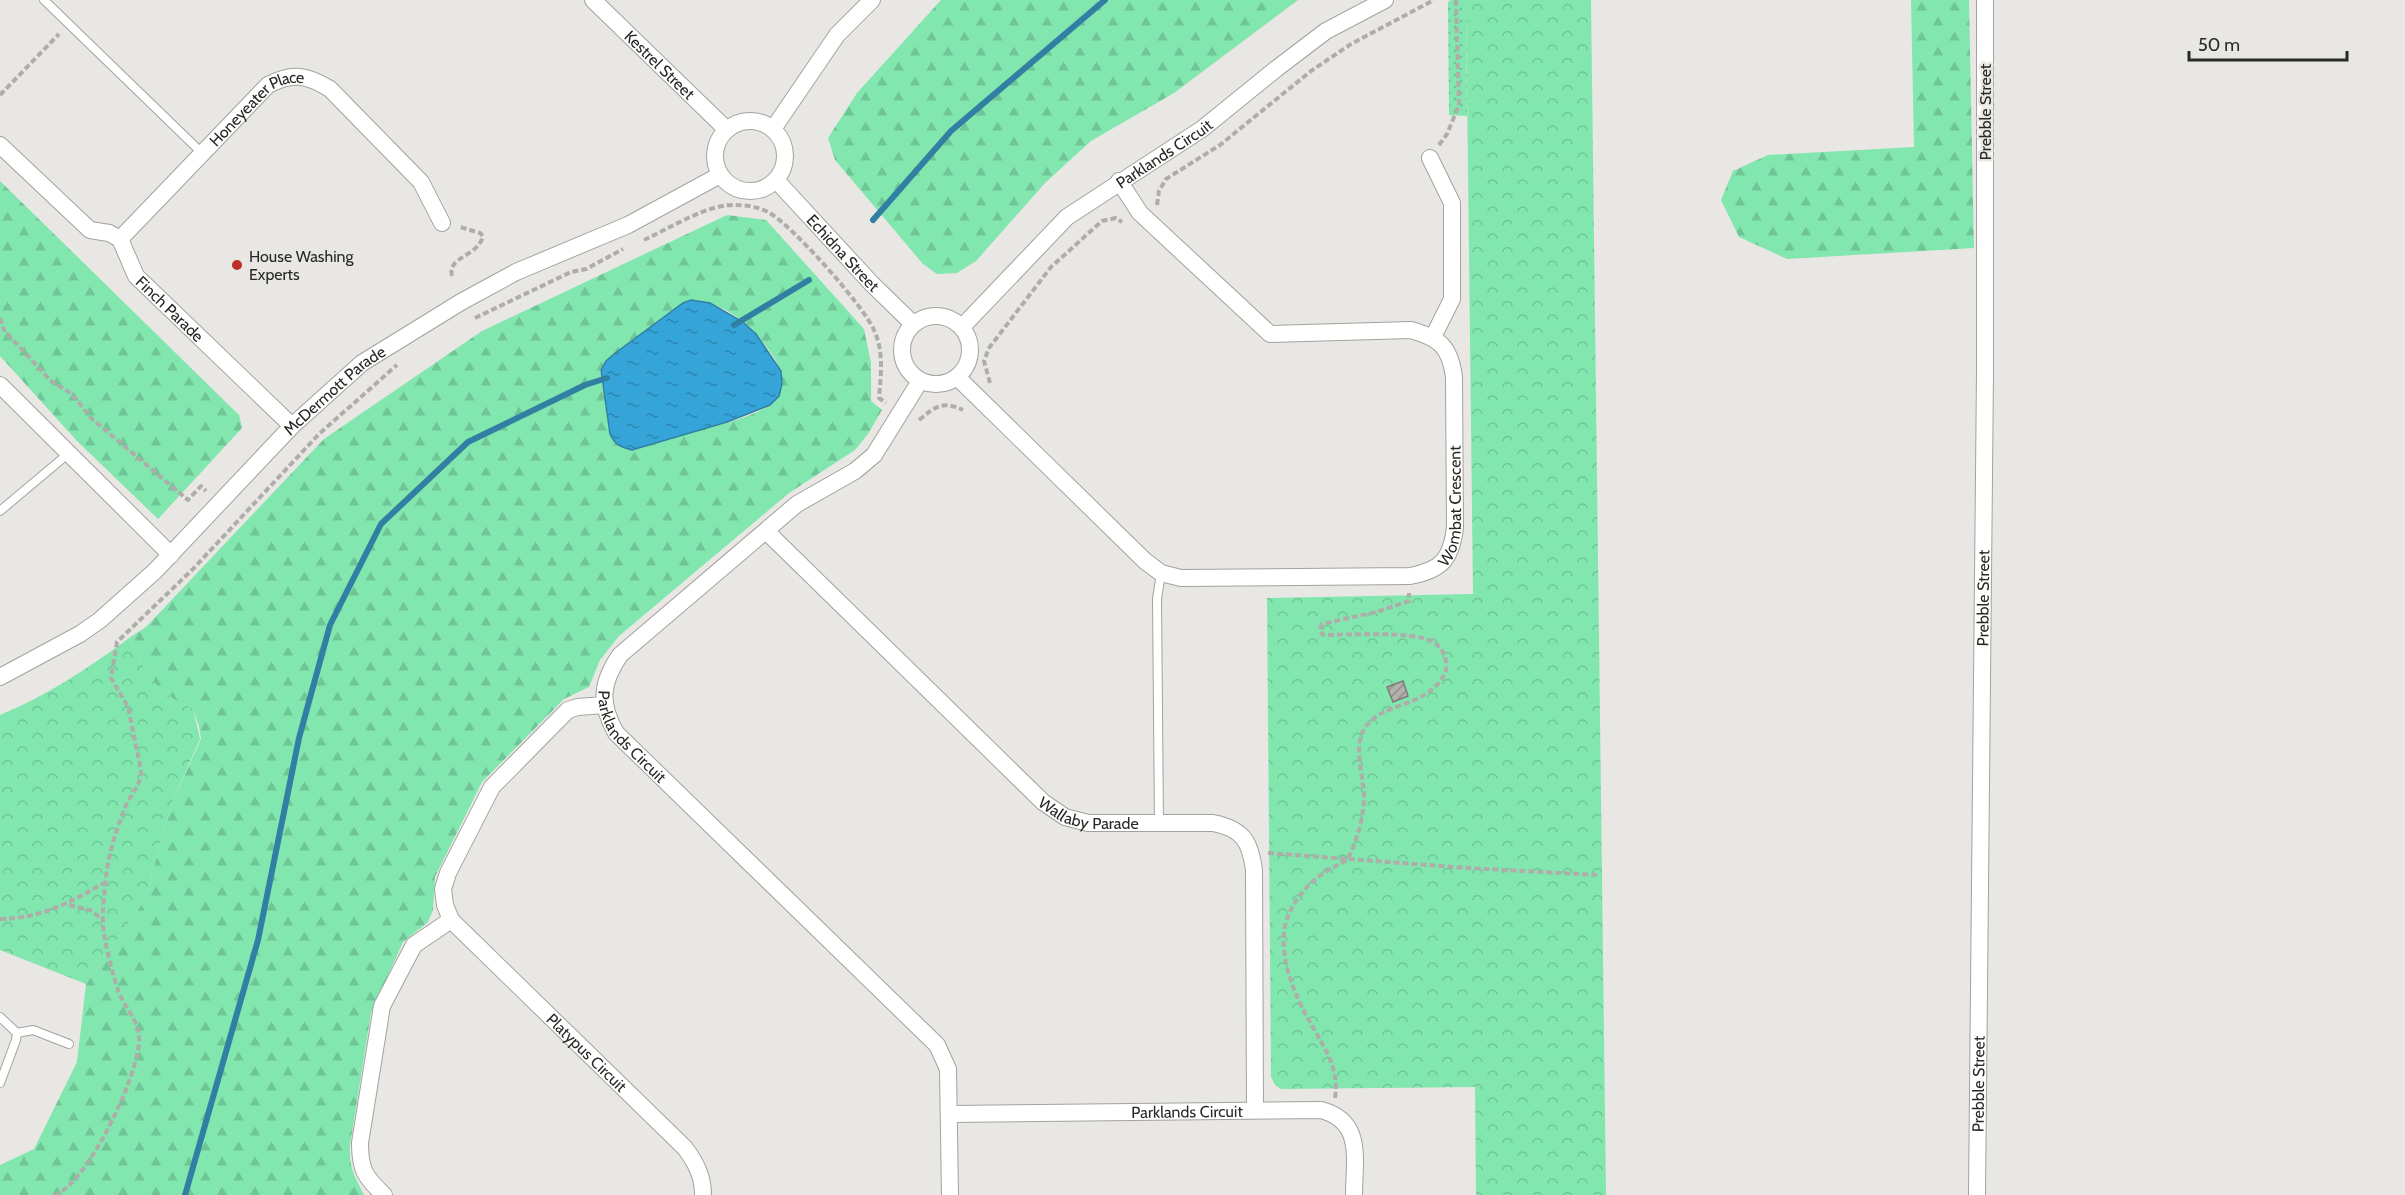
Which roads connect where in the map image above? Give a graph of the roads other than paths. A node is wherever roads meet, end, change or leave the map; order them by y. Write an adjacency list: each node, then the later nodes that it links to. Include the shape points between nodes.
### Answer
1 (44, 0): 9 (lane)
2 (593, 0): 6 (street, Kestrel Street)
3 (872, 0): 7 (street, via 837,35)
4 (1384, 0): 13 (street, Parklands Circuit, via 1326,31 1202,129)
5 (1984, 0): 42 (street, Prebble Street, via 1986,372)
6 (726, 129): 7 (street, via 735,123 755,120); 11 (street, via 714,156)
7 (773, 129): 12 (street, via 785,154)
8 (0, 145): 15 (street, via 90,230)
9 (203, 154): 14 (street, Honeyeater Place, via 268,85 282,77 314,79 330,89 421,182); 15 (street, Honeyeater Place)
10 (1430, 158): 18 (street, via 1452,203 1452,299)
11 (720, 175): 12 (street, via 734,188 752,191); 22 (street, McDermott Parade, via 628,225 516,272 461,302 362,363)
12 (776, 180): 16 (street, Echidna Street)
13 (1119, 182): 17 (street, Parklands Circuit, via 1067,217); 18 (street, via 1140,213 1270,334 1411,330)
14 (442, 223)
15 (120, 239): 22 (street, Finch Parade, via 136,276)
16 (913, 324): 17 (street, via 922,318 944,316); 20 (street, via 902,343 902,354 911,374)
17 (962, 327): 19 (street, via 970,348 965,369)
18 (1433, 337): 27 (street, Wombat Crescent, via 1444,347 1453,370 1455,528 1452,548 1440,565 1410,576 1181,578)
19 (957, 377): 20 (street, via 939,385); 27 (street, Wombat Crescent)
20 (920, 381): 25 (street, Parklands Circuit, via 874,455 855,471 797,504)
21 (0, 385): 23 (street)
22 (292, 426): 26 (street, McDermott Parade)
23 (69, 453): 24 (lane); 26 (street)
24 (0, 511)
25 (766, 532): 29 (street, Parklands Circuit, via 620,655 610,670); 30 (street, Wallaby Parade, via 1042,802 1065,817 1088,823)
26 (171, 555): 28 (street, McDermott Parade, via 80,634)
27 (1161, 573): 30 (lane, via 1157,599)
28 (0, 677)
29 (604, 705): 31 (street, via 568,710 492,787 443,889); 37 (street, Parklands Circuit, via 616,733 937,1045 948,1069)
30 (1159, 824): 36 (street, Wallaby Parade, via 1213,823 1227,826 1247,841 1254,870)
31 (451, 920): 38 (street, via 414,945 382,1006 360,1160 364,1174); 39 (street, Platypus Circuit, via 685,1148 697,1164)
32 (0, 1017): 33 (lane)
33 (17, 1033): 34 (lane, via 33,1030); 35 (lane)
34 (69, 1044)
35 (0, 1083)
36 (1255, 1110): 37 (street, Parklands Circuit); 41 (street, Parklands Circuit, via 1321,1110 1345,1122 1353,1140)
37 (950, 1114): 40 (street, Parklands Circuit)
38 (384, 1195)
39 (703, 1195)
40 (950, 1195)
41 (1354, 1195)
42 (1977, 1195)

